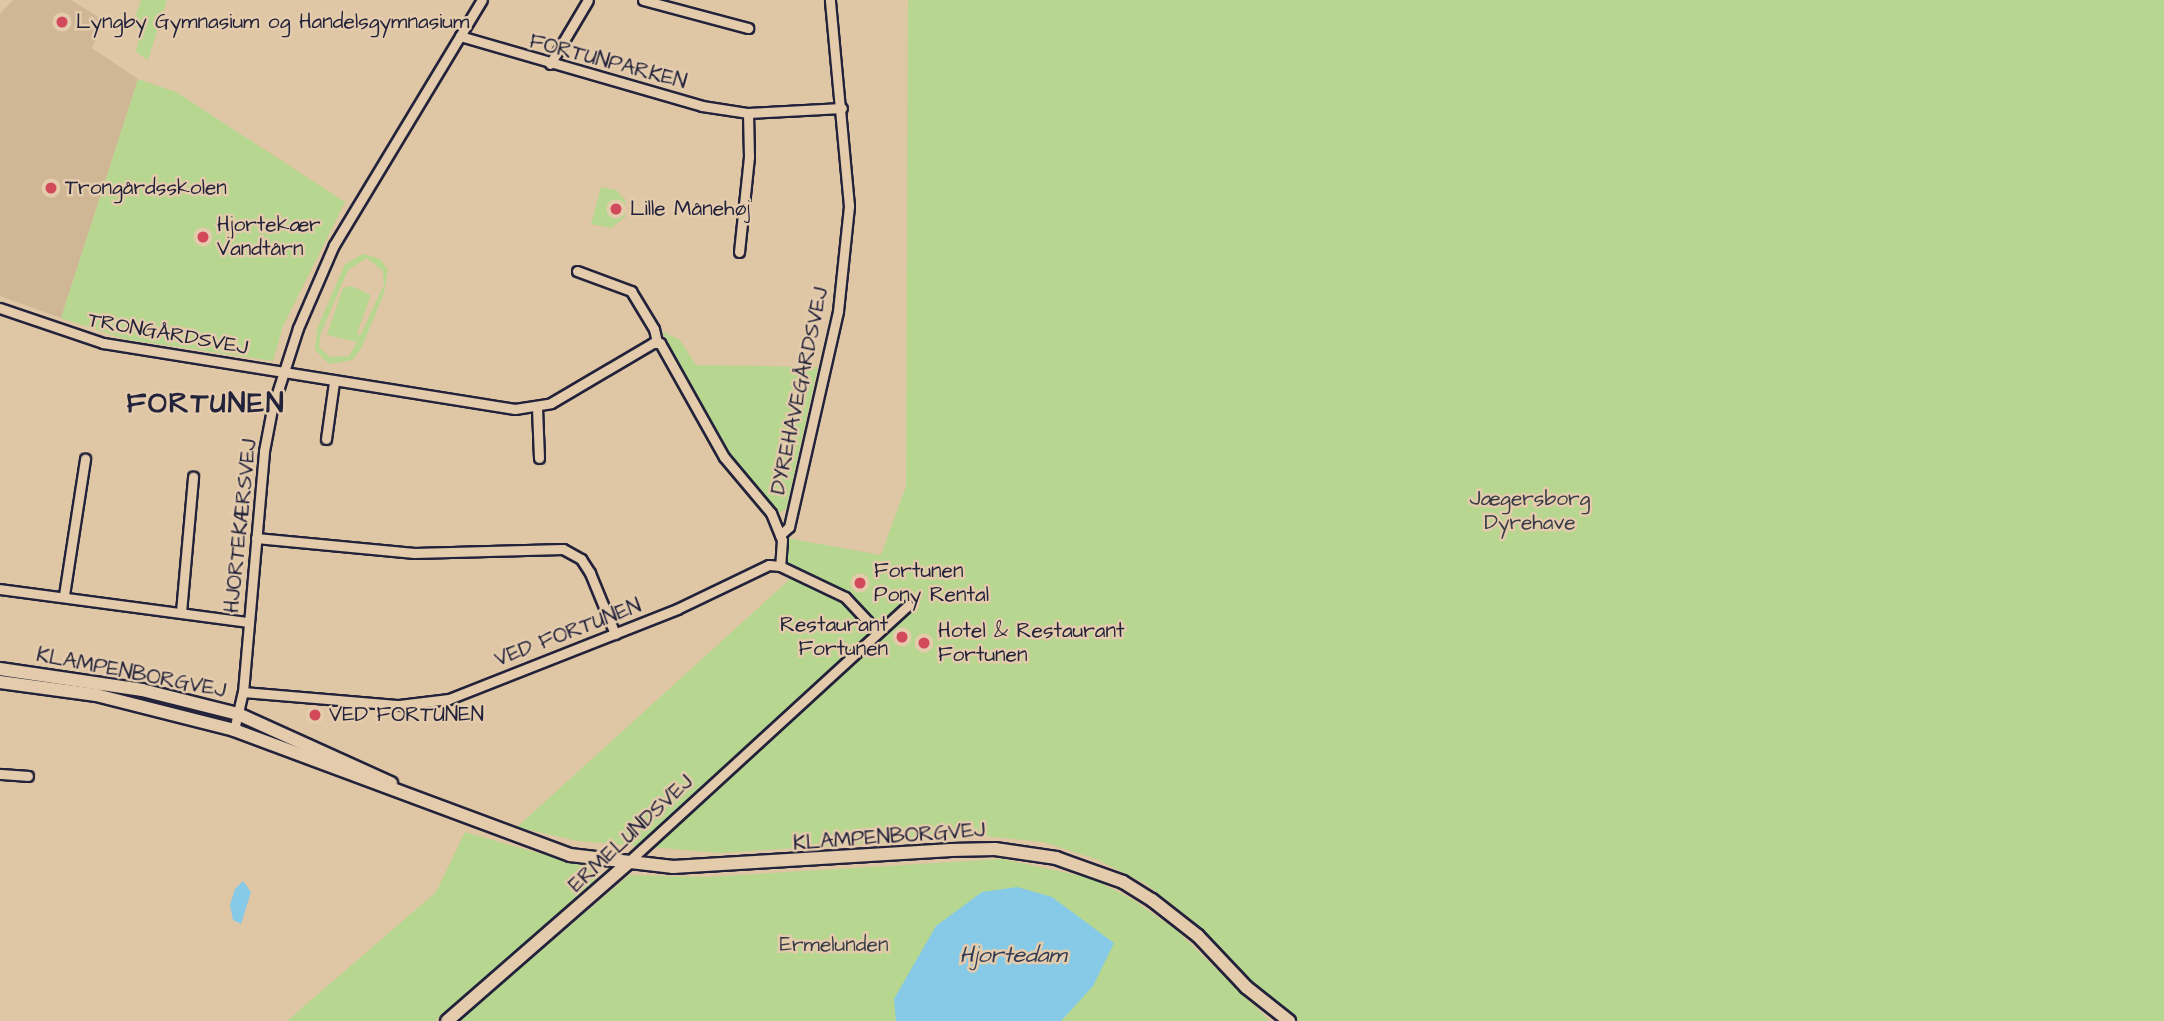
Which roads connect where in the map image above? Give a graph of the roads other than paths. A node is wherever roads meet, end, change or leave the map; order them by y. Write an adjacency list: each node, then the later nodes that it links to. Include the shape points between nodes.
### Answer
1 (482, 0): 6 (street, HJORTEKÆRSVEJ)
2 (588, 0): 7 (street)
3 (643, 0): 5 (street)
4 (830, 0): 8 (street, DYREHAVEGÅRDSVEJ)
5 (748, 28)
6 (460, 36): 7 (street, FORTUNPARKEN); 14 (street, HJORTEKÆRSVEJ, via 334,245)
7 (550, 64): 9 (street, FORTUNPARKEN, via 702,106)
8 (842, 108): 9 (street, FORTUNPARKEN); 21 (street, DYREHAVEGÅRDSVEJ, via 849,192 838,311 789,527)
9 (748, 113): 10 (street, via 748,180)
10 (739, 252)
11 (577, 271): 13 (street, via 631,291)
12 (0, 307): 14 (street, TRONGÅRDSVEJ, via 103,343)
13 (657, 342): 16 (street); 21 (street, via 663,345 724,457 771,513)
14 (284, 372): 15 (street, TRONGÅRDSVEJ); 22 (street, HJORTEKÆRSVEJ, via 264,451)
15 (334, 382): 16 (street, TRONGÅRDSVEJ, via 515,409); 17 (street)
16 (537, 408): 18 (street)
17 (326, 439)
18 (539, 458)
19 (85, 459): 25 (street)
20 (193, 477): 27 (street)
21 (780, 535): 23 (street)
22 (256, 538): 28 (street, HJORTEKÆRSVEJ); 30 (street, via 414,553 563,549 581,559 590,573)
23 (780, 566): 29 (street, via 855,604); 30 (street, VED FORTUNEN, via 759,568)
24 (0, 589): 25 (street)
25 (64, 595): 27 (street)
26 (908, 604): 29 (street)
27 (181, 612): 28 (street)
28 (248, 622): 33 (street, HJORTEKÆRSVEJ)
29 (876, 631): 39 (street, ERMELUNDSVEJ)
30 (615, 634): 33 (street, VED FORTUNEN, via 449,699 422,704)
31 (0, 669): 34 (street, KLAMPENBORGVEJ, via 108,684)
32 (0, 682): 35 (street, KLAMPENBORGVEJ, via 96,695)
33 (243, 692): 34 (street, HJORTEKÆRSVEJ)
34 (238, 714): 35 (street, HJORTEKÆRSVEJ); 38 (street, KLAMPENBORGVEJ)
35 (234, 730): 38 (street, KLAMPENBORGVEJ)
36 (0, 774): 37 (street)
37 (27, 776)
38 (444, 810): 39 (street, KLAMPENBORGVEJ, via 570,855)
39 (627, 863): 40 (street, ERMELUNDSVEJ); 41 (street, KLAMPENBORGVEJ, via 730,867 995,849 1056,858 1123,882 1152,900)
40 (447, 1021)
41 (1289, 1021)

